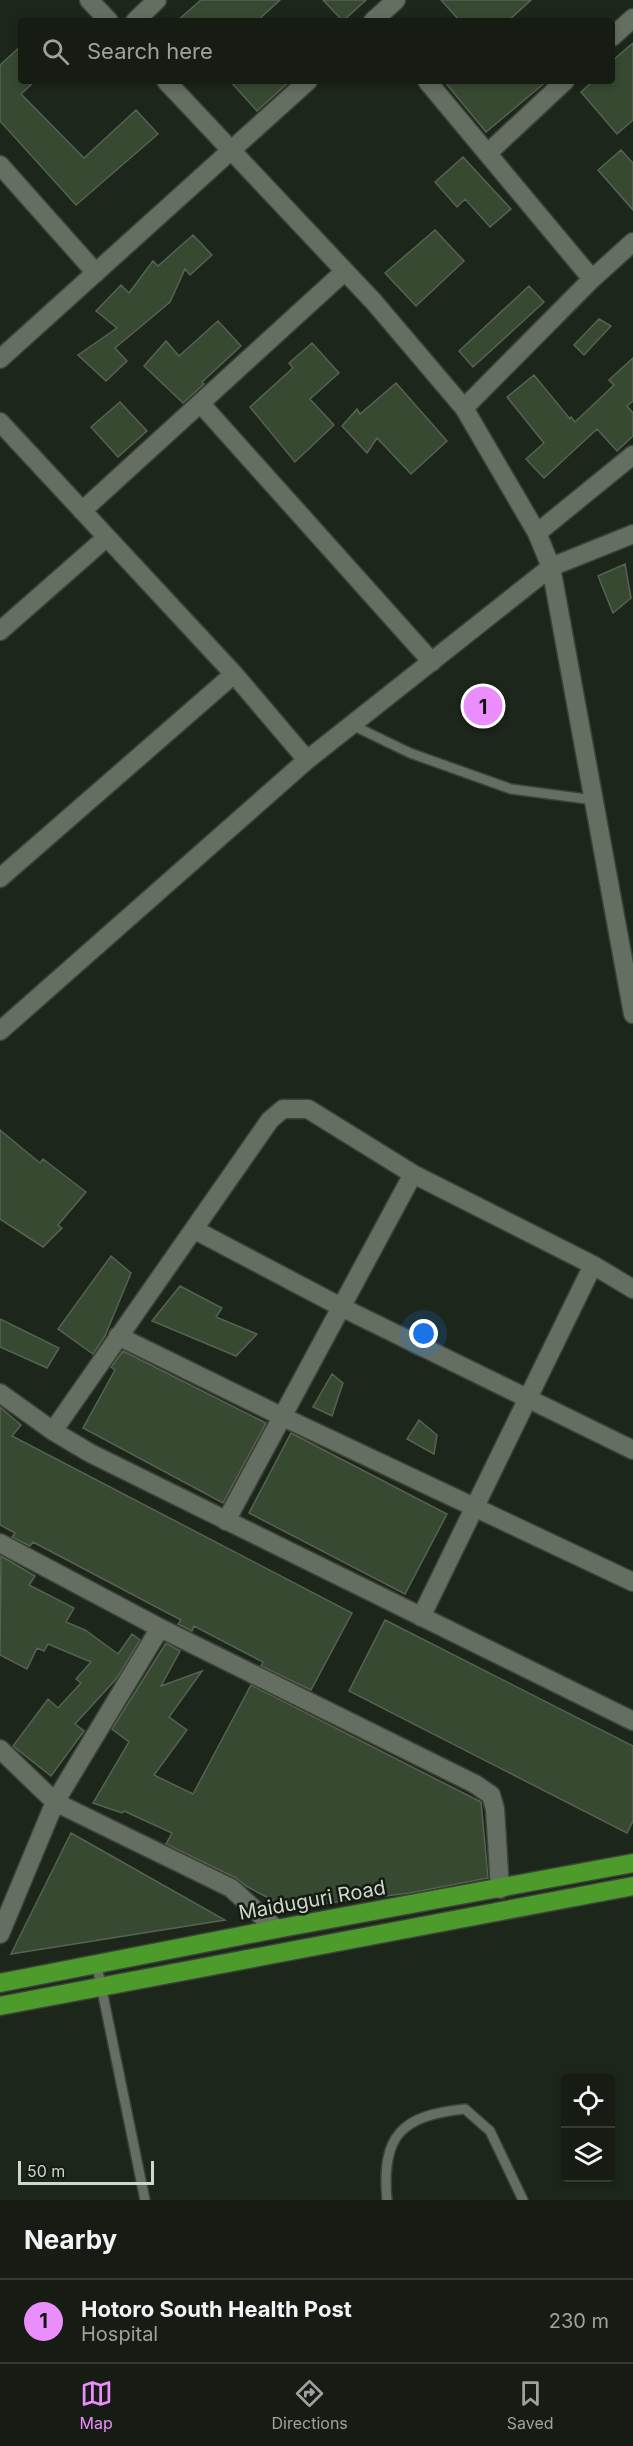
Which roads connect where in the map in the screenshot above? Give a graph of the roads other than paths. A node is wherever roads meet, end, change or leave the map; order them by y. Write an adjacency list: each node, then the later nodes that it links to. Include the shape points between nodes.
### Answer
1 (88, 0): 4 (street)
2 (157, 0): 5 (street)
3 (396, 0): 6 (street)
4 (106, 18)
5 (138, 18)
6 (377, 18)
7 (633, 18): 8 (street)
8 (615, 34)
9 (169, 84): 13 (street)
10 (305, 84): 13 (street)
11 (430, 84): 14 (street)
12 (562, 84): 14 (street)
13 (233, 150): 17 (street); 18 (street)
14 (488, 153): 19 (street)
15 (0, 165): 18 (street)
16 (633, 242): 19 (street)
17 (345, 271): 21 (street); 22 (street)
18 (96, 273): 20 (street)
19 (592, 279): 22 (street)
20 (0, 359)
21 (201, 404): 25 (street); 31 (street)
22 (464, 408): 26 (street)
23 (0, 422): 25 (street)
24 (633, 455): 26 (street)
25 (82, 511): 28 (street)
26 (537, 533): 29 (street)
27 (633, 534): 29 (street)
28 (107, 537): 30 (street); 32 (street)
29 (551, 567): 31 (street); 35 (street)
30 (0, 631)
31 (432, 662): 33 (street)
32 (234, 674): 34 (street); 36 (street)
33 (352, 724): 34 (street); 35 (lane, via 410,753 511,789)
34 (307, 760): 39 (street)
35 (594, 800): 37 (street)
36 (0, 878)
37 (629, 972): 38 (street)
38 (633, 1014)
39 (0, 1031)
40 (413, 1174): 41 (street, via 308,1109 283,1109 270,1120); 42 (street); 44 (street)
41 (195, 1230): 44 (street); 45 (street)
42 (593, 1265): 43 (street); 47 (street)
43 (633, 1288)
44 (343, 1308): 47 (street); 48 (street)
45 (118, 1336): 48 (street); 49 (street)
46 (0, 1393): 49 (street)
47 (526, 1397): 50 (street); 51 (street)
48 (283, 1417): 51 (street); 52 (street)
49 (53, 1431): 52 (street)
50 (633, 1450)
51 (474, 1505): 54 (street); 55 (street)
52 (226, 1521): 55 (street)
53 (0, 1543): 56 (street)
54 (633, 1582)
55 (421, 1617): 57 (street)
56 (160, 1628): 59 (street); 62 (street, via 491,1795)
57 (633, 1721)
58 (0, 1749): 59 (street)
59 (56, 1802): 63 (street, via 231,1888); 64 (street)
60 (633, 1863): 62 (highway, Maiduguri Road)
61 (633, 1887): 67 (highway)
62 (500, 1889): 63 (highway, Maiduguri Road)
63 (276, 1929): 65 (highway, Maiduguri Road)
64 (0, 1934)
65 (97, 1966): 66 (highway, Maiduguri Road); 67 (lane)
66 (0, 1983)
67 (101, 1988): 68 (highway); 69 (lane)
68 (0, 2006)
69 (145, 2200)
70 (387, 2200): 71 (lane, via 389,2146 410,2123 433,2112 465,2109 490,2132)
71 (523, 2200)

